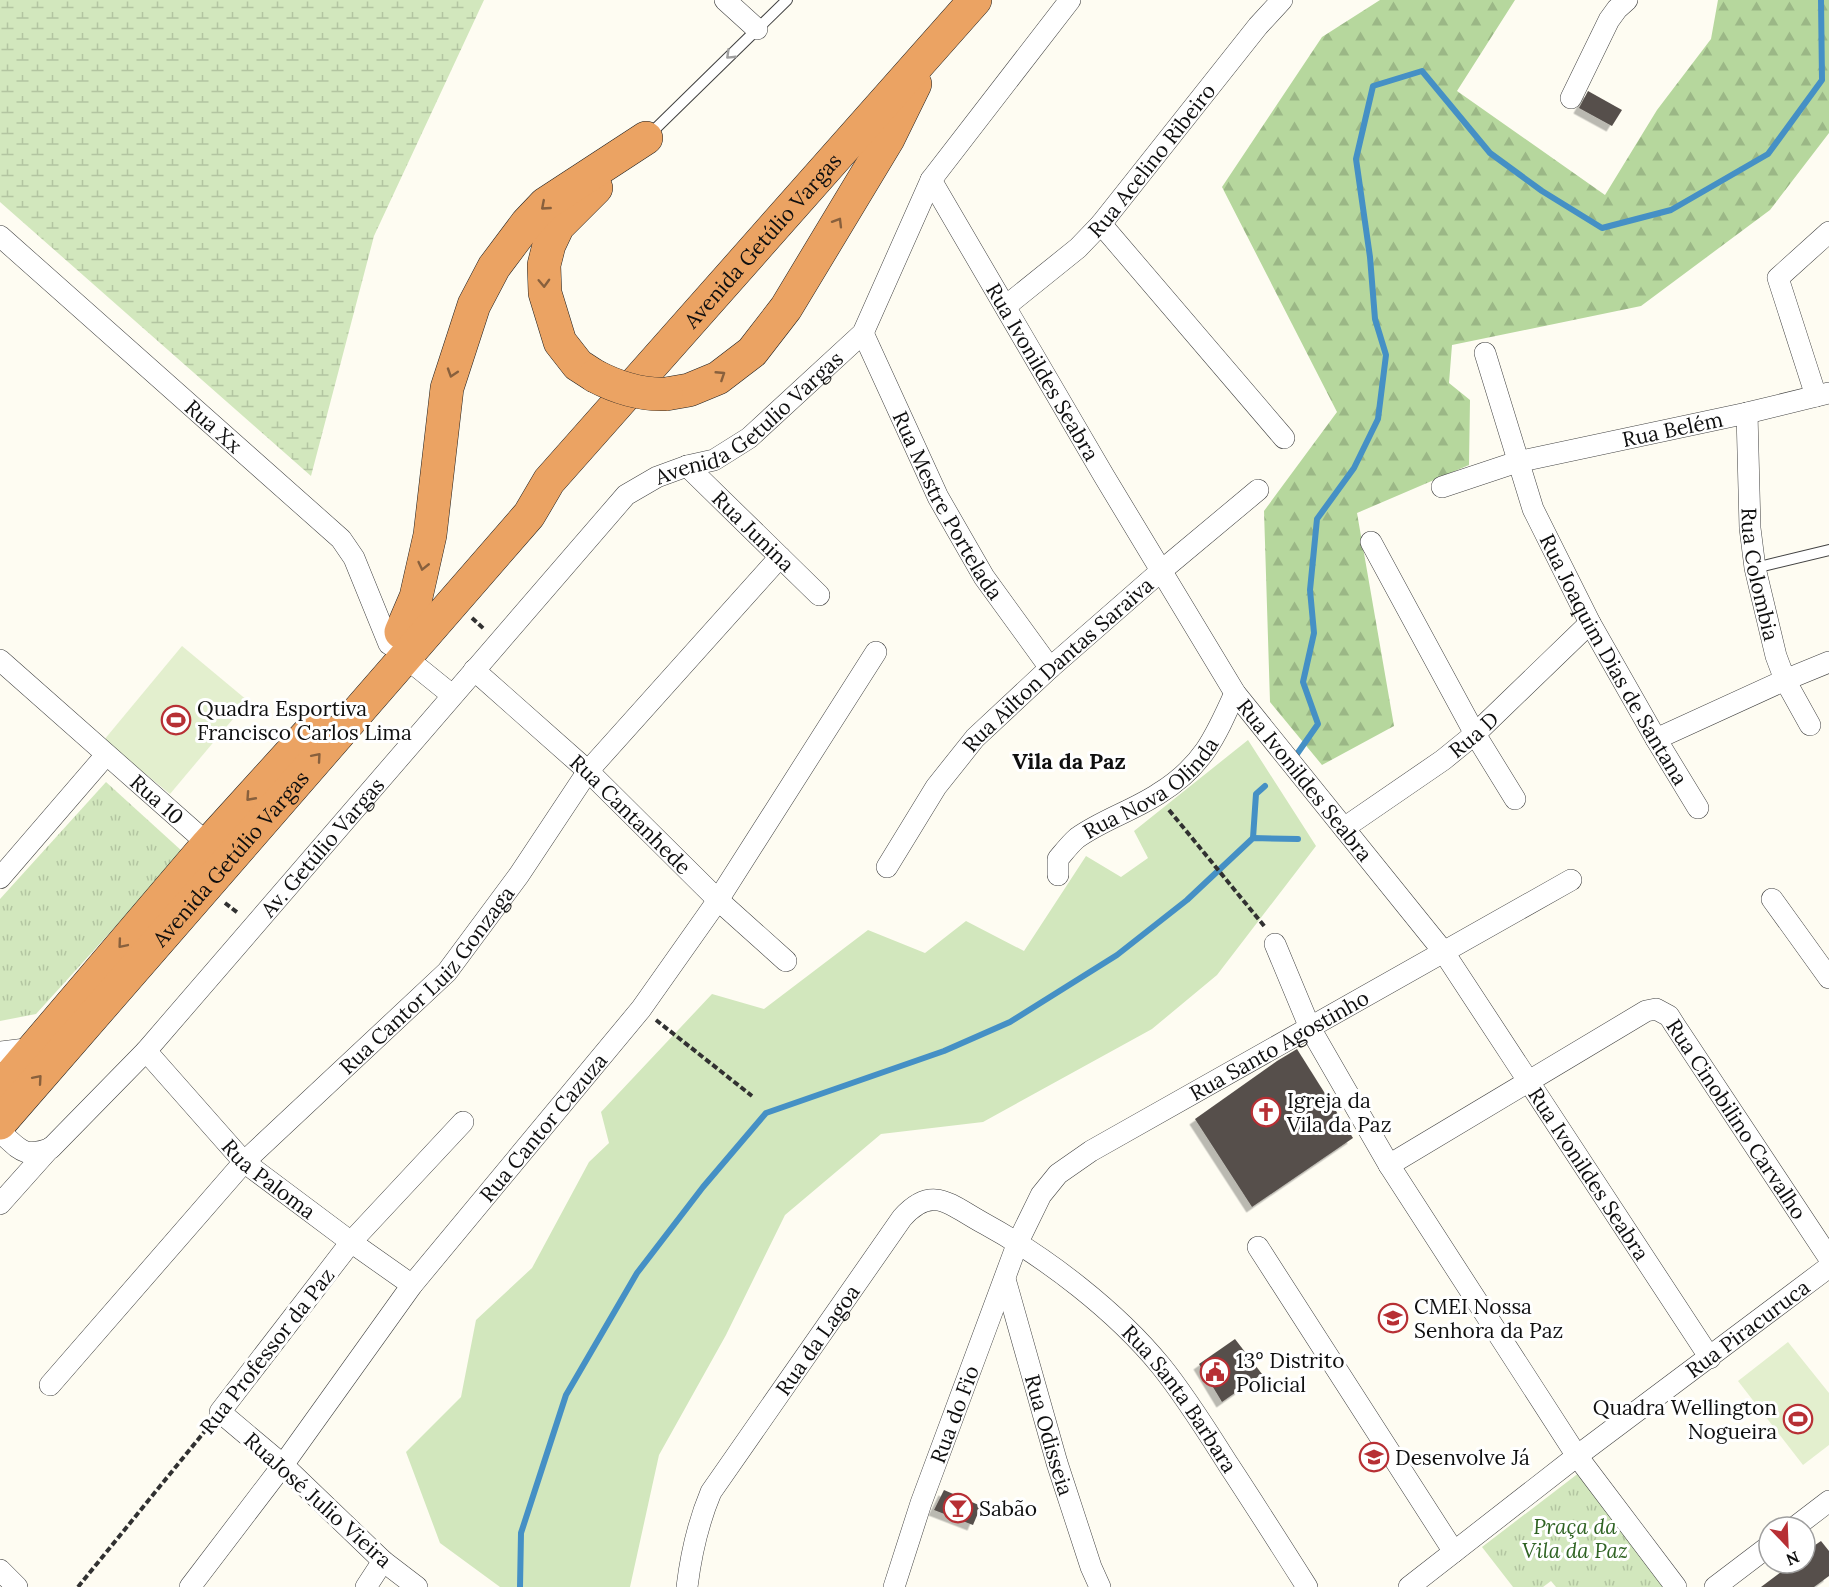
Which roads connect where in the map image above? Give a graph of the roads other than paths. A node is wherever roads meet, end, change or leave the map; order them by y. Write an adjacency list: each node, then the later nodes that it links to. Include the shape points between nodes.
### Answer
1 (725, 0): 7 (street)
2 (787, 0): 7 (lane)
3 (975, 0): 8 (highway, Avenida Getúlio Vargas)
4 (1070, 0): 11 (street)
5 (1282, 0): 12 (street, Rua Acelino Ribeiro)
6 (1627, 0): 9 (street, via 1609,20)
7 (757, 29): 10 (lane, one-way to 10)
8 (936, 43): 10 (highway, one-way to 8, bridge, via 558,226 544,265 544,293 560,342 578,364 595,376 648,395 689,390 718,378 752,352 786,308 888,139); 33 (highway, Avenida Getúlio Vargas, via 549,481 514,502)
9 (1571, 98)
10 (646, 138): 33 (highway, one-way to 33, via 545,204 494,267 474,305 447,388 430,535 416,597)
11 (931, 180): 15 (street, Rua Ivonildes Seabra); 16 (street)
12 (1101, 224): 15 (street, Rua Acelino Ribeiro, via 1078,248); 20 (street)
13 (1829, 232): 18 (street, via 1778,278)
14 (0, 236): 33 (street, Rua Xx, via 341,539)
15 (1006, 306): 30 (street, Rua Ivonildes Seabra)
16 (863, 333): 22 (street, Avenida Getulio Vargas, via 749,438 714,460); 37 (street, Rua Mestre Portelada, via 938,497 984,577)
17 (1485, 353): 21 (street)
18 (1823, 394): 19 (street, Rua Belém)
19 (1747, 413): 21 (street, Rua Belém); 29 (street, Rua Colombia)
20 (1284, 438)
21 (1517, 462): 23 (street, Rua Belém); 32 (street, Rua Joaquim Dias de Santana, via 1533,509)
22 (687, 466): 25 (street, Avenida Getulio Vargas); 28 (street, Rua Junina)
23 (1442, 487)
24 (1258, 490): 30 (street, Rua Ailton Dantas Saraiva)
25 (626, 495): 38 (street, Av. Getúlio Vargas)
26 (1371, 542): 43 (street)
27 (1829, 550): 29 (lane)
28 (780, 558): 31 (street, Rua Junina); 46 (street, Rua Cantor Luiz Gonzaga)
29 (1755, 568): 39 (street, Rua Colombia)
30 (1161, 571): 37 (street, Rua Ailton Dantas Saraiva); 40 (street, Rua Ivonildes Seabra)
31 (819, 595)
32 (1590, 623): 43 (street, Rua D); 44 (street, Rua Joaquim Dias de Santana)
33 (398, 644): 41 (street); 50 (highway, Avenida Getúlio Vargas, one-way to 50); 68 (highway, Avenida Getúlio Vargas, one-way to 33)
34 (876, 652): 56 (street, Rua Cantor Cazuza)
35 (0, 660): 45 (street, Rua 10)
36 (1829, 662): 39 (street)
37 (1050, 668): 51 (street, Rua Ailton Dantas Saraiva, via 975,738 936,787)
38 (474, 670): 41 (street, Av. Getúlio Vargas); 46 (street, Rua Cantanhede)
39 (1785, 680): 42 (street, Rua Colombia); 44 (street)
40 (1235, 693): 49 (street, Rua Ivonildes Seabra); 52 (street, Rua Nova Olinda, via 1206,753 1157,795 1075,840 1058,859)
41 (452, 695): 63 (street, Av. Getúlio Vargas)
42 (1810, 725)
43 (1475, 734): 47 (street); 49 (street, Rua D, via 1412,783)
44 (1656, 739): 48 (street, Rua Joaquim Dias de Santana)
45 (106, 755): 50 (street, Rua 10); 53 (street)
46 (588, 771): 56 (street, Rua Cantanhede); 71 (street, Rua Cantor Luiz Gonzaga, via 519,875 447,972)
47 (1515, 799)
48 (1698, 808)
49 (1344, 828): 58 (street, Rua Ivonildes Seabra)
50 (208, 844): 62 (highway, Avenida Getúlio Vargas, one-way to 62)
51 (887, 867)
52 (1058, 875)
53 (0, 878)
54 (1571, 880): 58 (street, Rua Santo Agostinho)
55 (1772, 899): 60 (street)
56 (718, 900): 59 (street, Rua Cantanhede); 80 (street, Rua Cantor Cazuza, via 642,1009)
57 (1275, 944): 61 (street)
58 (1443, 951): 61 (street, Rua Santo Agostinho); 65 (street, Rua Ivonildes Seabra)
59 (786, 961)
60 (1829, 978)
61 (1310, 1028): 72 (street); 75 (street, Rua Santo Agostinho, via 1091,1151 1058,1174 1041,1195)
62 (34, 1048): 64 (street); 66 (highway, Avenida Getúlio Vargas)
63 (146, 1051): 70 (street, Av. Getúlio Vargas); 71 (street, Rua Paloma)
64 (0, 1052)
65 (1528, 1083): 72 (street); 77 (street, Rua Cinobilino Carvalho, via 1646,1011 1663,1012); 81 (street, Rua Ivonildes Seabra)
66 (0, 1088)
67 (462, 1122): 74 (street, Rua Professor da Paz)
68 (0, 1123)
69 (0, 1132): 70 (street, via 23,1151 35,1155)
70 (51, 1148): 73 (street)
71 (244, 1162): 74 (street, Rua Paloma); 82 (street, Rua Cantor Luiz Gonzaga)
72 (1389, 1165): 84 (street)
73 (0, 1204)
74 (351, 1242): 80 (street, Rua Paloma); 83 (street, Rua Professor da Paz)
75 (1018, 1242): 79 (street, Rua do Fio); 96 (street, Rua da Lagoa, via 938,1198 913,1205 711,1492 689,1564); 99 (street, Rua Santa Barbara, via 1092,1298 1160,1365 1187,1400)
76 (1258, 1247): 88 (street)
77 (1829, 1258)
78 (1829, 1267): 81 (street, Rua Piracuruca)
79 (1005, 1279): 97 (street, Rua do Fio, via 921,1503); 98 (street, Rua Odisseia, via 1057,1463)
80 (412, 1285): 85 (street, Rua Cantor Cazuza)
81 (1710, 1358): 84 (street, Rua Piracuruca)
82 (50, 1385)
83 (220, 1412): 85 (street, RuaJosé Julio Vieira)
84 (1577, 1456): 88 (street, Rua Piracuruca); 101 (street)
85 (283, 1465): 90 (street, RuaJosé Julio Vieira); 93 (street, Rua Cantor Cazuza)
86 (1829, 1501): 87 (street)
87 (1810, 1515)
88 (1454, 1552): 100 (street, Rua Piracuruca)
89 (1757, 1555): 102 (street)
90 (383, 1561): 94 (street); 95 (street, RuaJosé Julio Vieira)
91 (0, 1570): 92 (street)
92 (17, 1587)
93 (190, 1587)
94 (366, 1587)
95 (417, 1587)
96 (687, 1587)
97 (894, 1587)
98 (1100, 1587)
99 (1307, 1587)
100 (1409, 1587)
101 (1676, 1587)
102 (1715, 1587)

